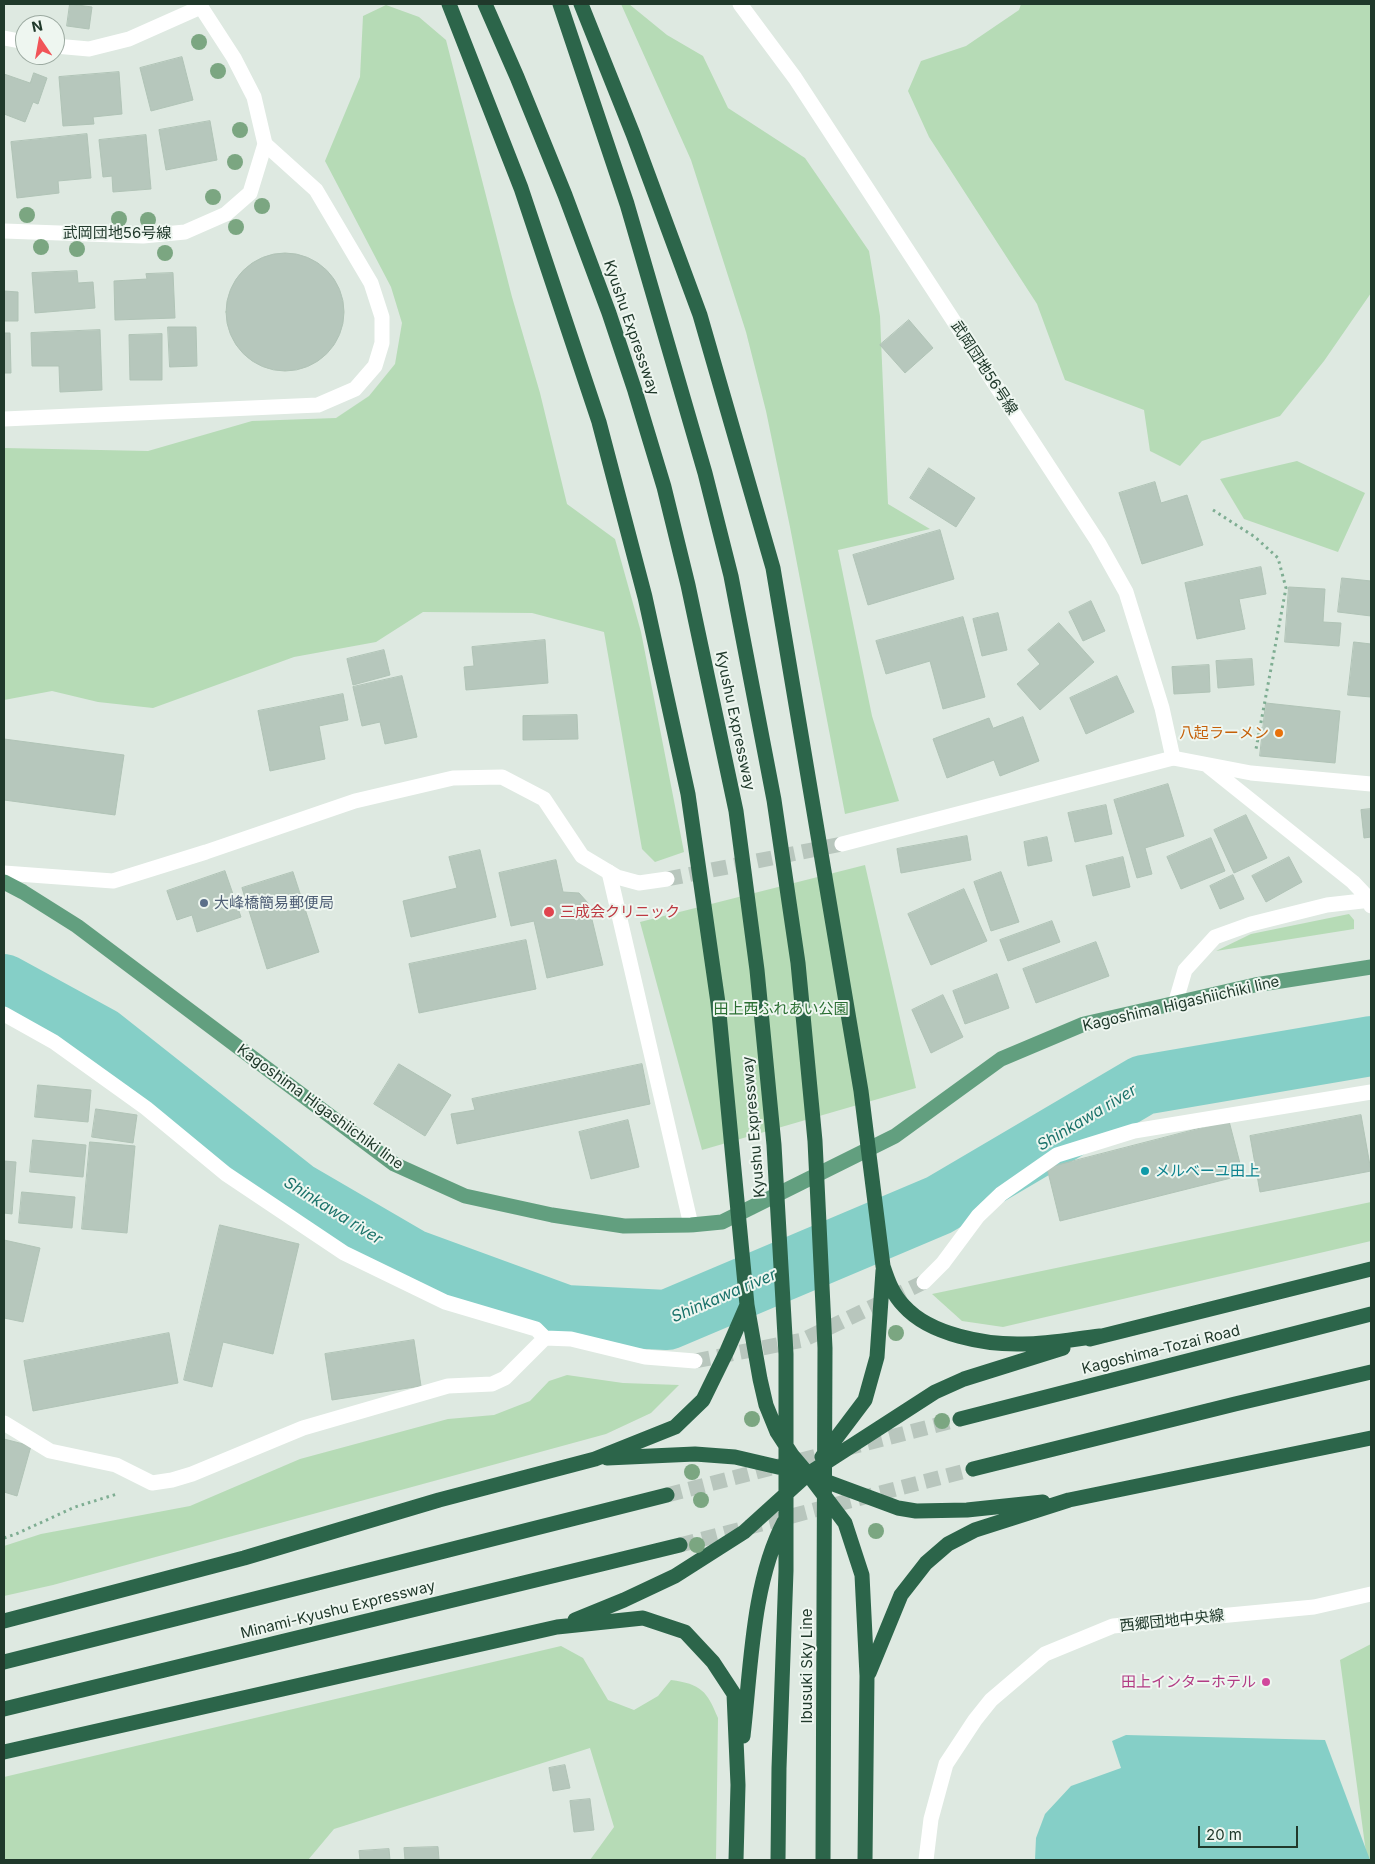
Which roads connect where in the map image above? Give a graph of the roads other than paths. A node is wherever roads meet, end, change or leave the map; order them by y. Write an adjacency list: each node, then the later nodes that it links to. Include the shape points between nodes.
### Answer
1 (449, 4): 28 (highway, via 521,188 599,422 645,597 688,794 716,984)
2 (485, 4): 41 (highway, Kyushu Expressway, via 565,195 636,391 688,585 736,811 758,970 774,1145 786,1344)
3 (560, 4): 39 (highway, Kyushu Expressway, via 630,214 705,473 731,576 774,800 798,963 815,1141 825,1348)
4 (581, 4): 25 (highway, via 700,315 772,568 861,1091)
5 (740, 4): 11 (street, 武岡団地56号線, via 794,78 1098,542 1126,592 1162,708)
6 (200, 6): 7 (street, via 129,39 89,49); 8 (street, via 234,58 254,97)
7 (65, 47)
8 (266, 144): 9 (street, 武岡団地56号線, via 250,193 226,214 185,232 143,236); 10 (street, via 316,190 371,283 382,317 382,342 375,366 355,389 318,405)
9 (4, 231)
10 (4, 418)
11 (1172, 758): 12 (street); 14 (street)
12 (1208, 766): 13 (street); 19 (street, via 1353,882)
13 (1371, 784)
14 (842, 844)
15 (610, 872): 16 (street, via 582,856 544,799 502,777 453,778 355,801 113,881); 17 (street, via 639,883); 24 (street)
16 (4, 873)
17 (667, 879)
18 (4, 882): 24 (main road, Kagoshima Higashiichiki line, via 77,926 394,1164 465,1196 552,1215 624,1226)
19 (1371, 902): 21 (street, via 1327,905 1214,937 1184,970)
20 (1371, 968): 21 (main road, Kagoshima Higashiichiki line, via 1255,985)
21 (1175, 1004): 24 (main road, Kagoshima Higashiichiki line, via 1084,1024 1001,1059 895,1136 722,1222)
22 (4, 1014): 31 (street, via 54,1042 146,1108 226,1174 344,1253 445,1302 536,1329)
23 (1371, 1092): 27 (street, via 1134,1131 1058,1155 1001,1194 978,1216 943,1263)
24 (691, 1225)
25 (883, 1266): 30 (highway, via 896,1297 906,1308 920,1319 953,1334 983,1341 1022,1344); 40 (highway, via 877,1357 865,1400)
26 (1371, 1269): 30 (highway)
27 (924, 1282)
28 (747, 1305): 37 (highway, via 703,1400 675,1427); 40 (highway, via 766,1405 783,1444)
29 (1371, 1314): 34 (highway, Kagoshima-Tozai Road)
30 (1100, 1336): 40 (highway, via 964,1379 935,1392)
31 (545, 1338): 32 (street, via 571,1340 645,1357); 35 (street, via 505,1378 492,1384 448,1386 304,1428 172,1480 152,1483 116,1465 50,1451)
32 (695, 1361)
33 (1371, 1372): 38 (highway)
34 (960, 1419)
35 (4, 1423)
36 (1371, 1438): 43 (highway)
37 (595, 1459): 40 (highway, via 695,1454 735,1456); 46 (highway, via 439,1500 244,1558)
38 (973, 1469)
39 (824, 1472): 55 (highway, Ibusuki Sky Line)
40 (808, 1474): 43 (highway, via 898,1508 916,1510 968,1510); 47 (highway, via 744,1532 675,1576); 49 (highway, via 845,1523 862,1575); 52 (highway, via 776,1538 766,1567 754,1630)
41 (786, 1480): 54 (highway, Ibusuki Sky Line)
42 (667, 1495): 48 (highway, Minami-Kyushu Expressway)
43 (1069, 1500): 49 (highway, via 975,1530 948,1544 926,1563 901,1595)
44 (680, 1545): 50 (highway, Minami-Kyushu Expressway)
45 (1371, 1594): 57 (street, 西郷団地中央線, via 1314,1607 1113,1626 1045,1654 991,1700 946,1764 931,1819)
46 (4, 1621)
47 (557, 1627): 51 (highway); 52 (highway, via 643,1618 685,1632 713,1662 734,1694)
48 (4, 1662)
49 (867, 1676): 56 (highway)
50 (4, 1709)
51 (4, 1752)
52 (738, 1785): 53 (highway)
53 (736, 1860)
54 (778, 1860)
55 (823, 1860)
56 (865, 1860)
57 (926, 1860)

